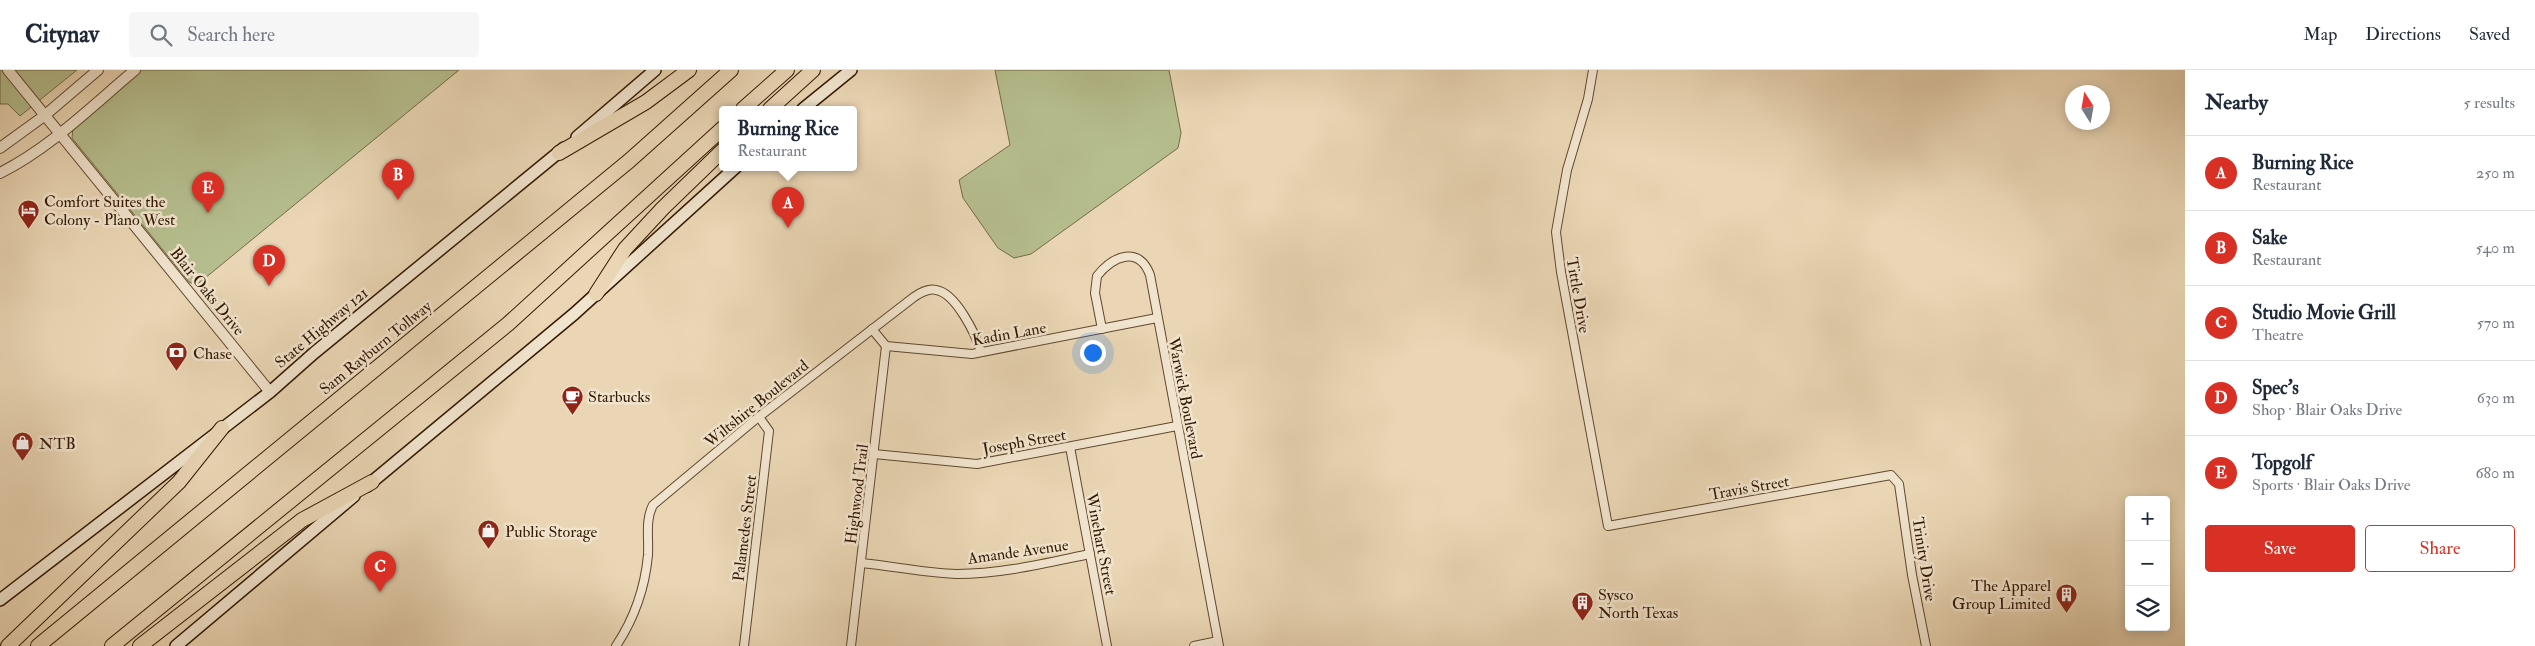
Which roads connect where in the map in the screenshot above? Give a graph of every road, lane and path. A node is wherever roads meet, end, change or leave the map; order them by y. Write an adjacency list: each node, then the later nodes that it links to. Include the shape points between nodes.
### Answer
1 (8, 70): 14 (street, Blair Oaks Drive)
2 (98, 70): 14 (street)
3 (135, 70): 16 (street)
4 (655, 70): 18 (main road, State Highway 121)
5 (688, 70): 18 (highway, via 646,102)
6 (731, 70): 42 (highway, Sam Rayburn Tollway, via 629,161)
7 (787, 70): 11 (highway)
8 (814, 70): 12 (highway)
9 (851, 70): 13 (main road)
10 (1593, 70): 36 (street, Tittle Drive, via 1567,170 1556,232 1560,272)
11 (746, 106)
12 (773, 106)
13 (807, 106)
14 (44, 116): 16 (street, Blair Oaks Drive); 17 (street)
15 (719, 132): 43 (highway, via 508,324)
16 (60, 133): 21 (street); 28 (street, Blair Oaks Drive)
17 (0, 148)
18 (558, 152): 28 (main road, State Highway 121)
19 (719, 154): 22 (highway, via 625,249)
20 (732, 171): 22 (main road)
21 (0, 173)
22 (596, 294): 35 (main road)
23 (1157, 318): 25 (street, Kadin Lane); 25 (street, Warwick Boulevard, via 1147,268 1138,258 1127,256 1101,271 1095,281); 30 (street, Warwick Boulevard)
24 (872, 329): 26 (street); 27 (street, Wiltshire Boulevard, via 918,294 938,290 963,315); 29 (street, Wiltshire Boulevard)
25 (1102, 329): 27 (street, Kadin Lane)
26 (886, 346): 27 (street, Kadin Lane, via 963,354); 33 (street, Highwood Trail)
27 (982, 352)
28 (270, 392): 31 (main road, State Highway 121)
29 (759, 417): 46 (street, Wiltshire Boulevard, via 654,505 649,515 648,554 641,593); 47 (street, Palamedes Street, via 769,431)
30 (1177, 426): 32 (street, Joseph Street); 40 (street, Warwick Boulevard)
31 (222, 428): 39 (main road, State Highway 121); 41 (highway, via 179,482)
32 (1070, 447): 33 (street, Joseph Street, via 977,464); 37 (street, Winehart Street)
33 (874, 454): 38 (street, Highwood Trail)
34 (1894, 479): 36 (street, Travis Street, via 1891,476); 51 (street, Trinity Drive, via 1899,484)
35 (372, 482): 44 (highway, via 302,520); 45 (main road)
36 (1608, 526)
37 (1090, 554): 38 (street, Amande Avenue, via 1007,570 970,573); 49 (street, Winehart Street)
38 (861, 563): 48 (street, Highwood Trail)
39 (0, 600)
40 (1218, 644): 50 (street)
41 (8, 646)
42 (38, 646)
43 (112, 646)
44 (140, 646)
45 (176, 646)
46 (616, 646)
47 (744, 646)
48 (851, 646)
49 (1107, 646)
50 (1194, 646)
51 (1926, 646)

